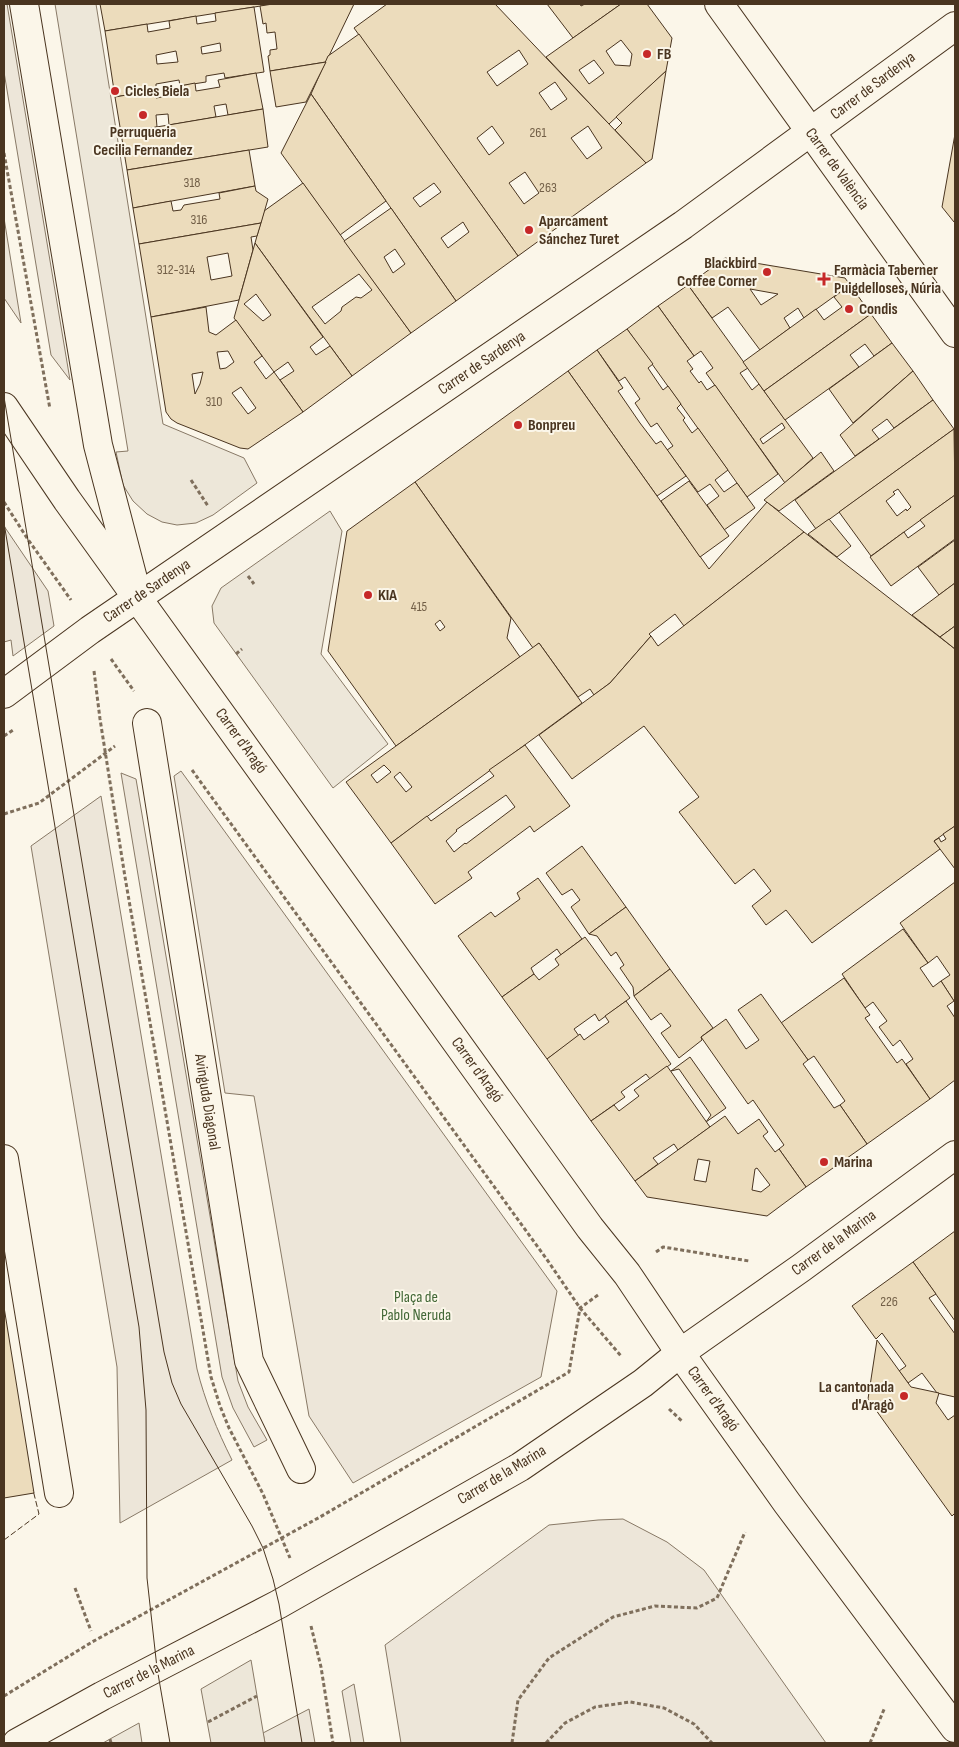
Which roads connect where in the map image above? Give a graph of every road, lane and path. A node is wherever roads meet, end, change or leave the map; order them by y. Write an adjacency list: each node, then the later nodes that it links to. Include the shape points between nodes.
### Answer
1 (24, 4): 15 (street, via 98,445)
2 (719, 4): 4 (street, Carrer de València)
3 (955, 26): 4 (street, Carrer de Sardenya)
4 (810, 132): 6 (street, Carrer de València); 15 (street, Carrer de Sardenya, via 683,225)
5 (4, 153): 7 (path)
6 (955, 333)
7 (37, 334)
8 (4, 407): 15 (street, Carrer d'Aragó)
9 (191, 480): 11 (path)
10 (4, 502): 14 (path)
11 (209, 508)
12 (248, 576): 13 (path)
13 (254, 584)
14 (62, 586)
15 (138, 598): 20 (street, Carrer de Sardenya); 27 (street, Carrer d'Aragó, via 590,1228 627,1274)
16 (242, 649): 17 (path)
17 (236, 654)
18 (112, 660): 21 (path)
19 (95, 672): 22 (path)
20 (4, 694)
21 (150, 720): 22 (path); 28 (street, Avinguda Diagonal, via 249,1360)
22 (106, 752): 24 (path, via 39,803); 31 (path, via 211,1378 229,1428)
23 (189, 765): 31 (path, via 580,1308 569,1372)
24 (4, 814)
25 (955, 1155): 27 (street, Carrer de la Marina)
26 (4, 1159): 29 (street)
27 (680, 1353): 39 (street, Carrer d'Aragó); 40 (street, Carrer de la Marina, via 643,1383 520,1466 287,1600)
28 (301, 1469)
29 (59, 1492)
30 (745, 1532): 42 (path, via 717,1598 697,1608 655,1606 613,1617 549,1658 518,1700)
31 (283, 1537): 35 (path, via 141,1614)
32 (75, 1588): 33 (path)
33 (91, 1631)
34 (317, 1651): 41 (path)
35 (4, 1696)
36 (257, 1696): 38 (path)
37 (885, 1707): 45 (path)
38 (208, 1722)
39 (955, 1728)
40 (17, 1743)
41 (333, 1743)
42 (512, 1743)
43 (546, 1743): 44 (path, via 565,1723 596,1707 630,1702 664,1708 694,1724)
44 (712, 1743)
45 (870, 1743)

